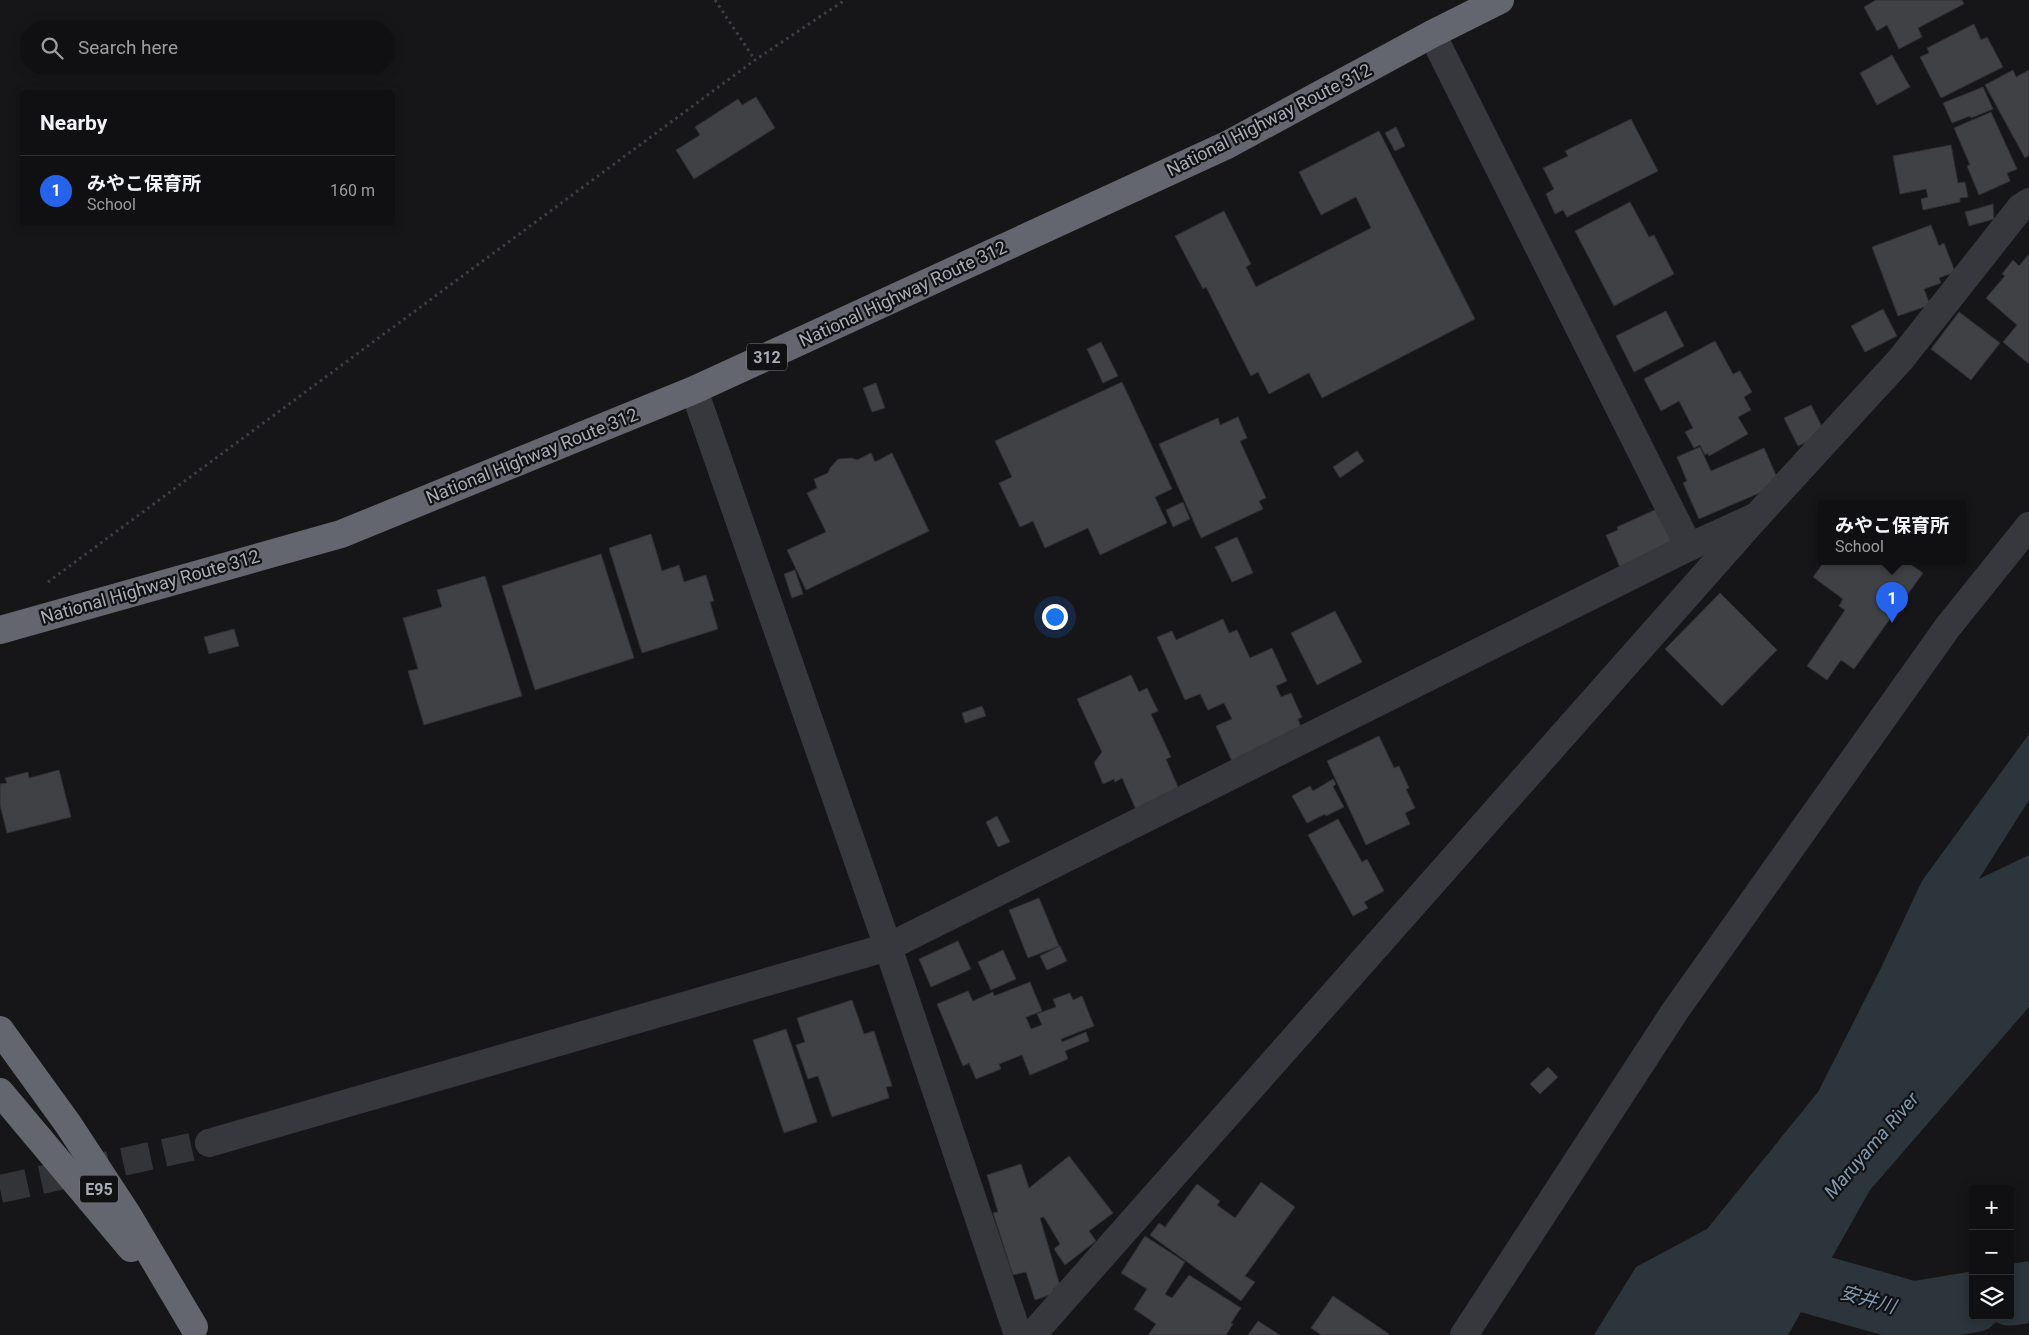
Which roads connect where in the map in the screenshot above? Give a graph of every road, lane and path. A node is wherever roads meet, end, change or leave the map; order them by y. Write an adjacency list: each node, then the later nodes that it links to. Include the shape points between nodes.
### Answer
1 (715, 0): 5 (path)
2 (845, 0): 5 (path)
3 (1500, 0): 4 (highway, National Highway Route 312 / 312)
4 (1432, 34): 7 (highway, National Highway Route 312 / 312, via 1227,145); 10 (street)
5 (755, 60): 11 (path)
6 (2029, 202): 8 (street, via 2020,207 1901,359)
7 (694, 390): 12 (highway, National Highway Route 312 / 312, via 341,534); 13 (street)
8 (1758, 516): 10 (street); 20 (street)
9 (2029, 526): 21 (street, via 1947,628 1675,1011)
10 (1689, 547): 13 (street)
11 (40, 588)
12 (0, 630)
13 (888, 948): 17 (street); 19 (street)
14 (0, 1030): 18 (highway, via 68,1124 127,1214)
15 (0, 1054): 18 (highway, E95, via 52,1123)
16 (0, 1092): 18 (highway, via 114,1226)
17 (209, 1142)
18 (196, 1331)
19 (1018, 1335)
20 (1032, 1335)
21 (1464, 1335)

